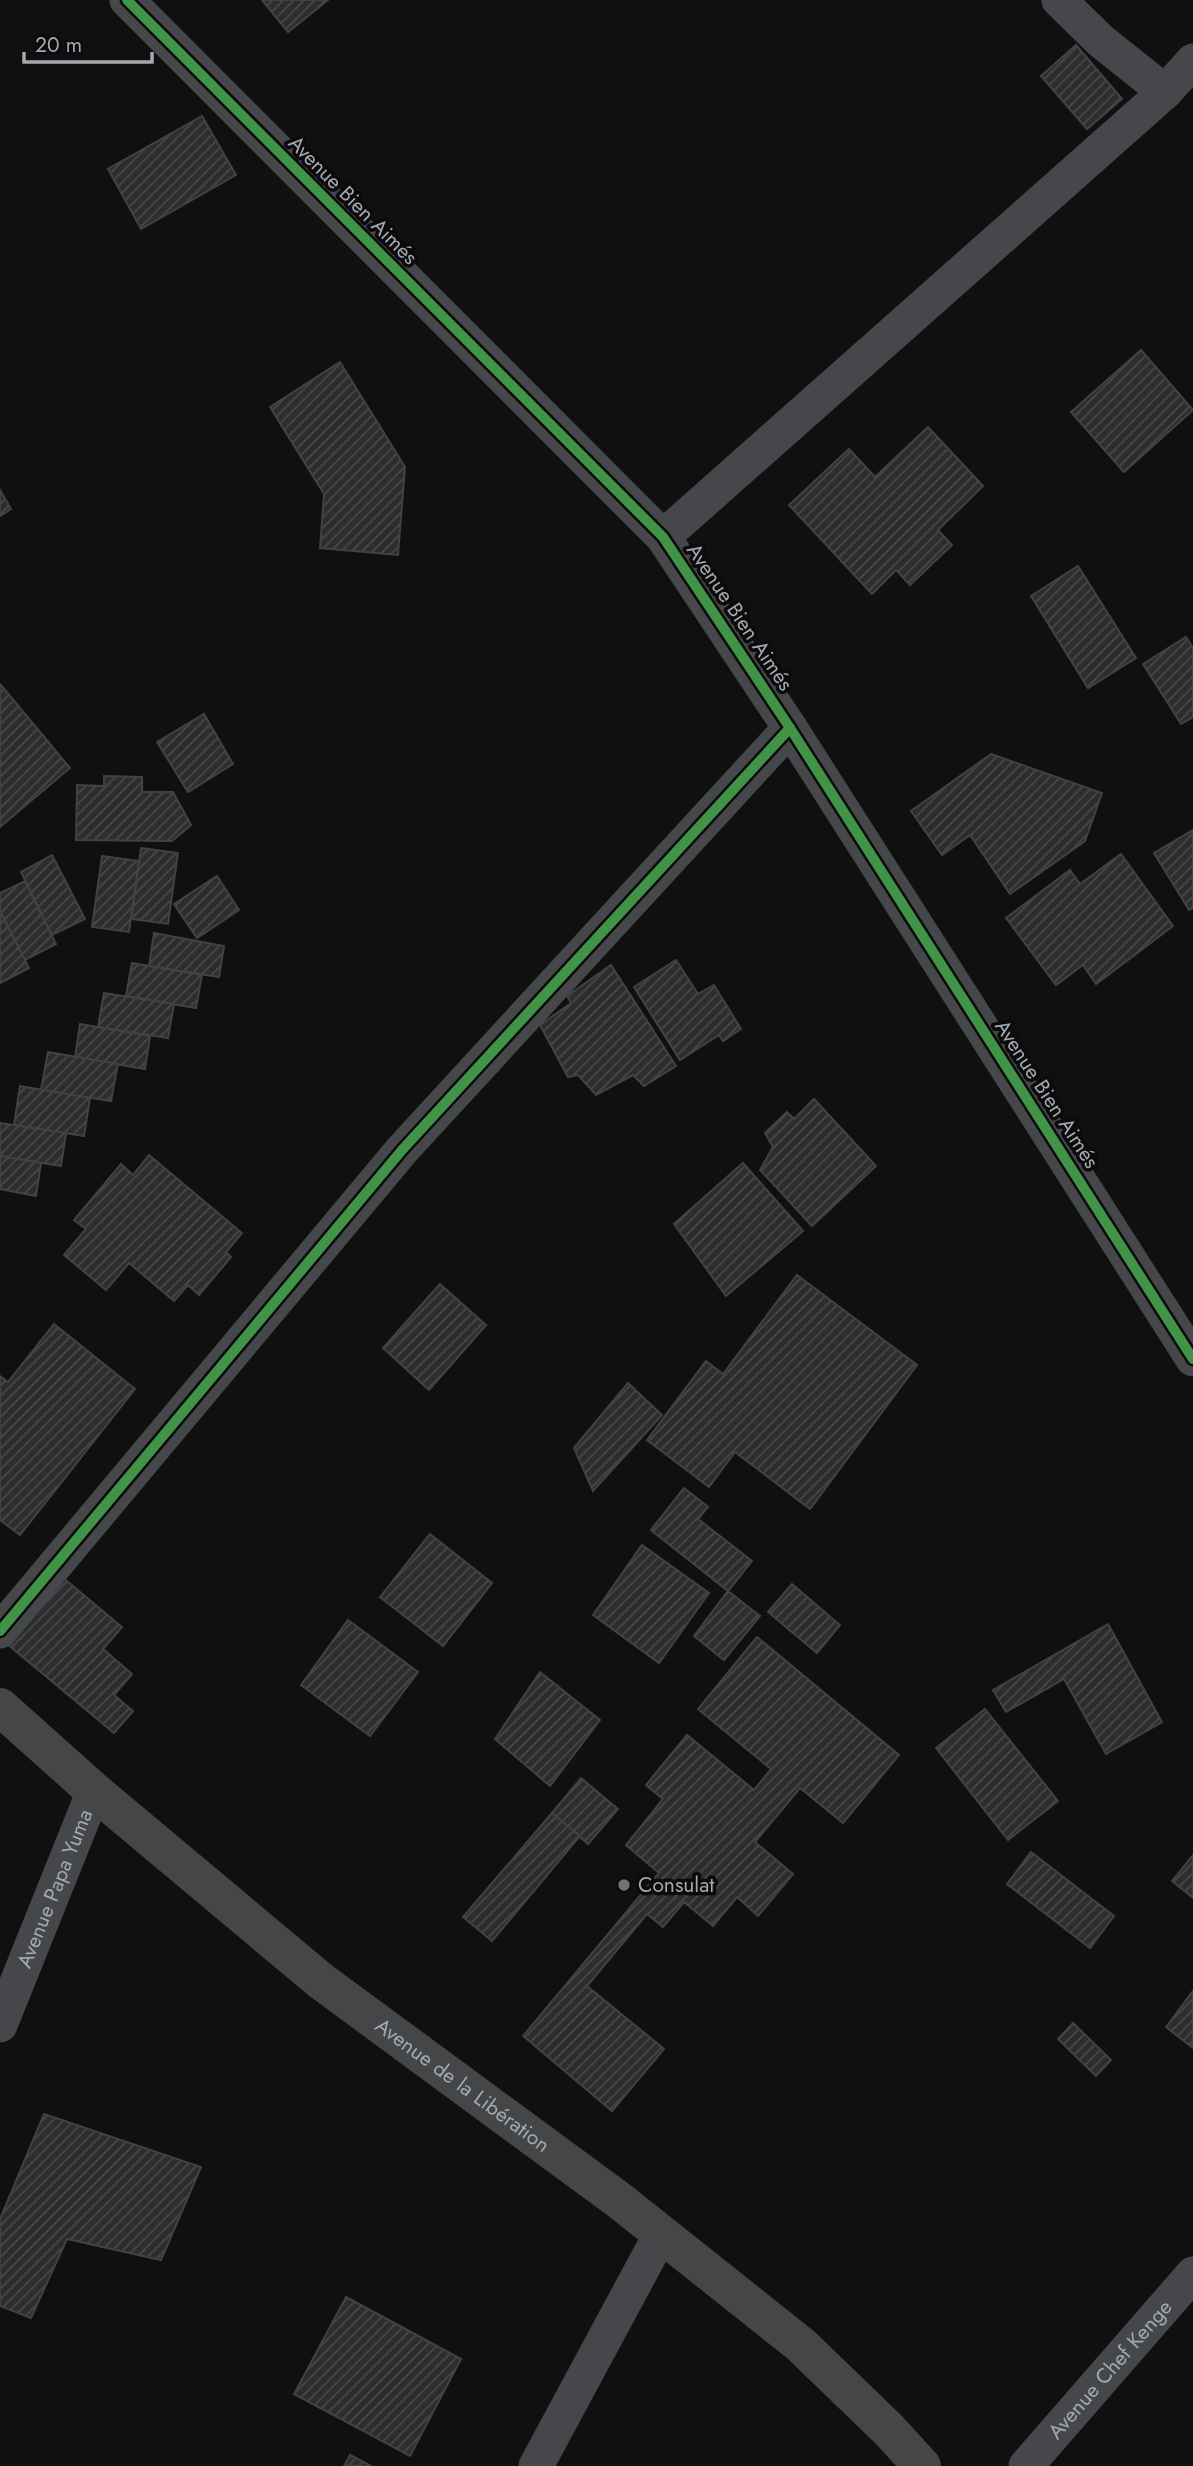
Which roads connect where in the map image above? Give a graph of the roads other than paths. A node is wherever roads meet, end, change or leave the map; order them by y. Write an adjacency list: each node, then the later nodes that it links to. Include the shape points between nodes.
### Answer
1 (127, 0): 5 (street, Avenue Bien Aimés)
2 (1059, 0): 4 (street, via 1101,41)
3 (1193, 61): 4 (street)
4 (1166, 92): 5 (street)
5 (663, 537): 6 (street, Avenue Bien Aimés)
6 (790, 728): 7 (street, Avenue Bien Aimés); 8 (street, via 402,1150)
7 (1193, 1359)
8 (0, 1631)
9 (0, 1707): 10 (street, Avenue de la Libération)
10 (94, 1791): 11 (street, Avenue Papa Yuma); 12 (street, Avenue de la Libération, via 321,1981)
11 (0, 2025)
12 (661, 2234): 14 (street); 15 (street, Avenue de la Libération, via 801,2345)
13 (1193, 2274): 16 (street, Avenue Chef Kenge)
14 (536, 2466)
15 (922, 2466)
16 (1026, 2466)

